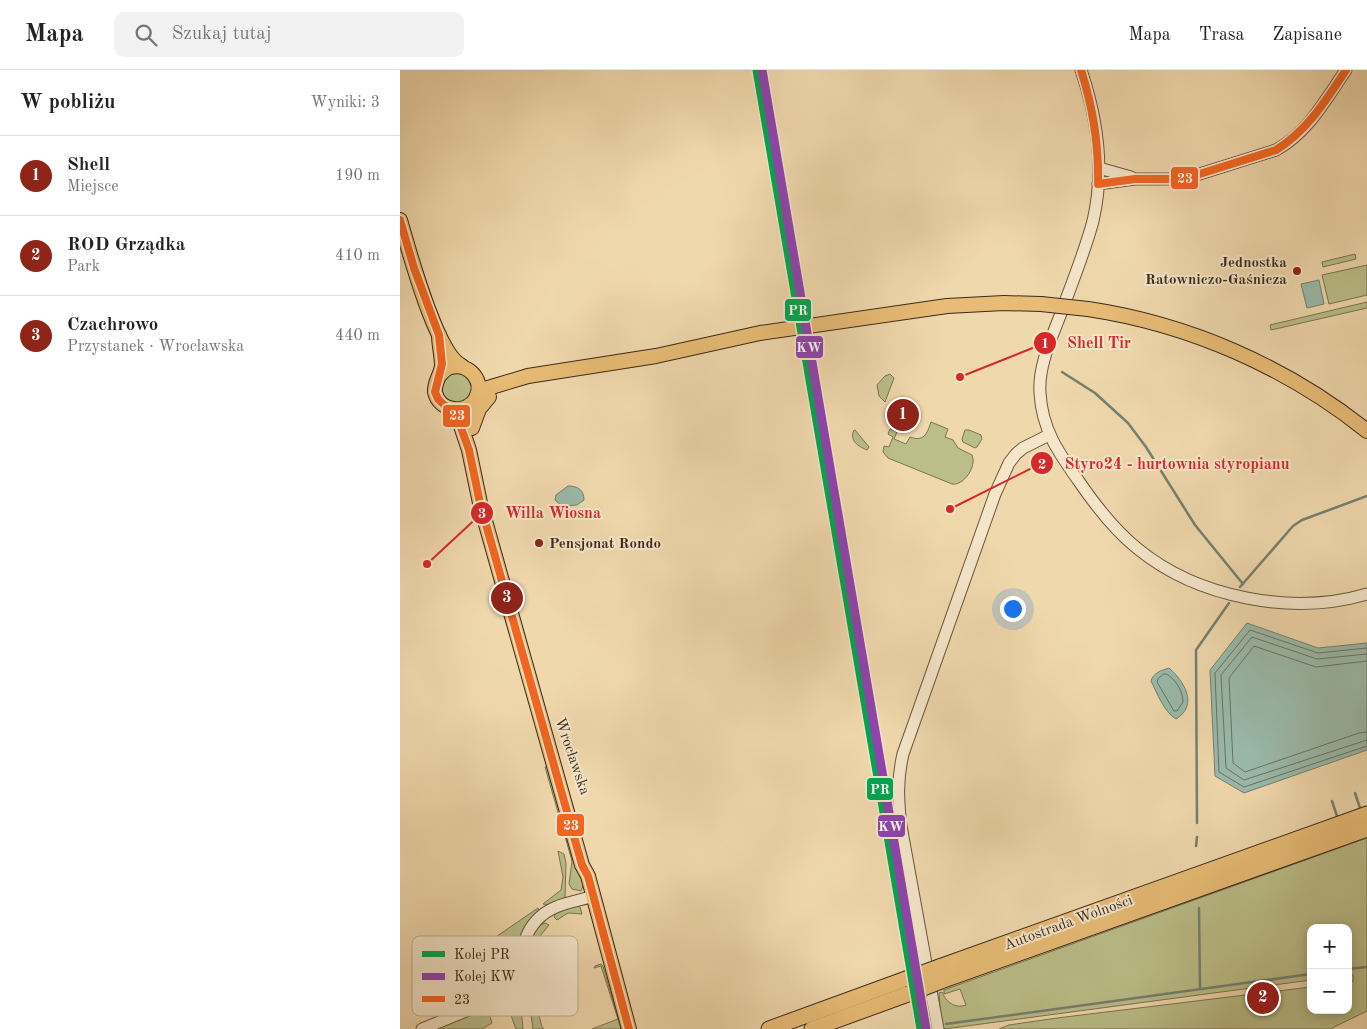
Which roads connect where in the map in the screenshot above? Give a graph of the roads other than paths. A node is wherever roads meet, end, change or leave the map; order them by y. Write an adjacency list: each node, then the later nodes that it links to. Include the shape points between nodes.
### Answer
1 (1081, 70): 3 (street, via 1096,125)
2 (1346, 70): 4 (street, via 1302,131 1276,150 1190,177)
3 (1099, 168): 4 (street); 5 (street)
4 (1135, 179): 5 (street)
5 (1098, 184): 15 (street, via 1092,223 1044,363 1040,392)
6 (400, 220): 7 (main road)
7 (439, 335): 8 (main road, via 454,360); 9 (main road, via 442,364)
8 (466, 369): 9 (main road, via 452,366); 10 (main road, via 482,376); 11 (main road, via 476,377 479,386)
9 (439, 376): 12 (main road, via 436,383 438,400)
10 (528, 376): 11 (main road, via 488,388); 13 (main road, via 498,390 486,400); 14 (main road, bridge, via 656,356 732,338 811,325 947,306 1041,304 1088,309 1149,322 1218,345 1311,391)
11 (474, 401): 12 (main road, via 464,409); 13 (main road, Wrocławska, via 470,411)
12 (452, 409): 16 (main road, Wrocławska)
13 (472, 428): 16 (main road, Wrocławska)
14 (1367, 431)
15 (1049, 435): 17 (street, via 1094,502 1120,532 1140,551 1183,578 1229,594 1298,604 1335,602); 29 (street, via 1016,454 998,486 903,754 899,774 898,802)
16 (469, 450): 20 (main road, Wrocławska, via 480,503 538,706 559,761 589,862 588,876)
17 (1367, 594)
18 (1367, 814): 22 (highway, Autostrada Wolności)
19 (1367, 829): 22 (highway, Autostrada Wolności)
20 (594, 896): 21 (street, via 545,913); 26 (main road, Wrocławska)
21 (527, 936)
22 (940, 974): 23 (highway, Autostrada Wolności, bridge)
23 (907, 987): 27 (highway, Autostrada Wolności); 28 (highway, Autostrada Wolności)
24 (454, 1016): 25 (street)
25 (422, 1029)
26 (629, 1029)
27 (769, 1029)
28 (812, 1029)
29 (938, 1029)

